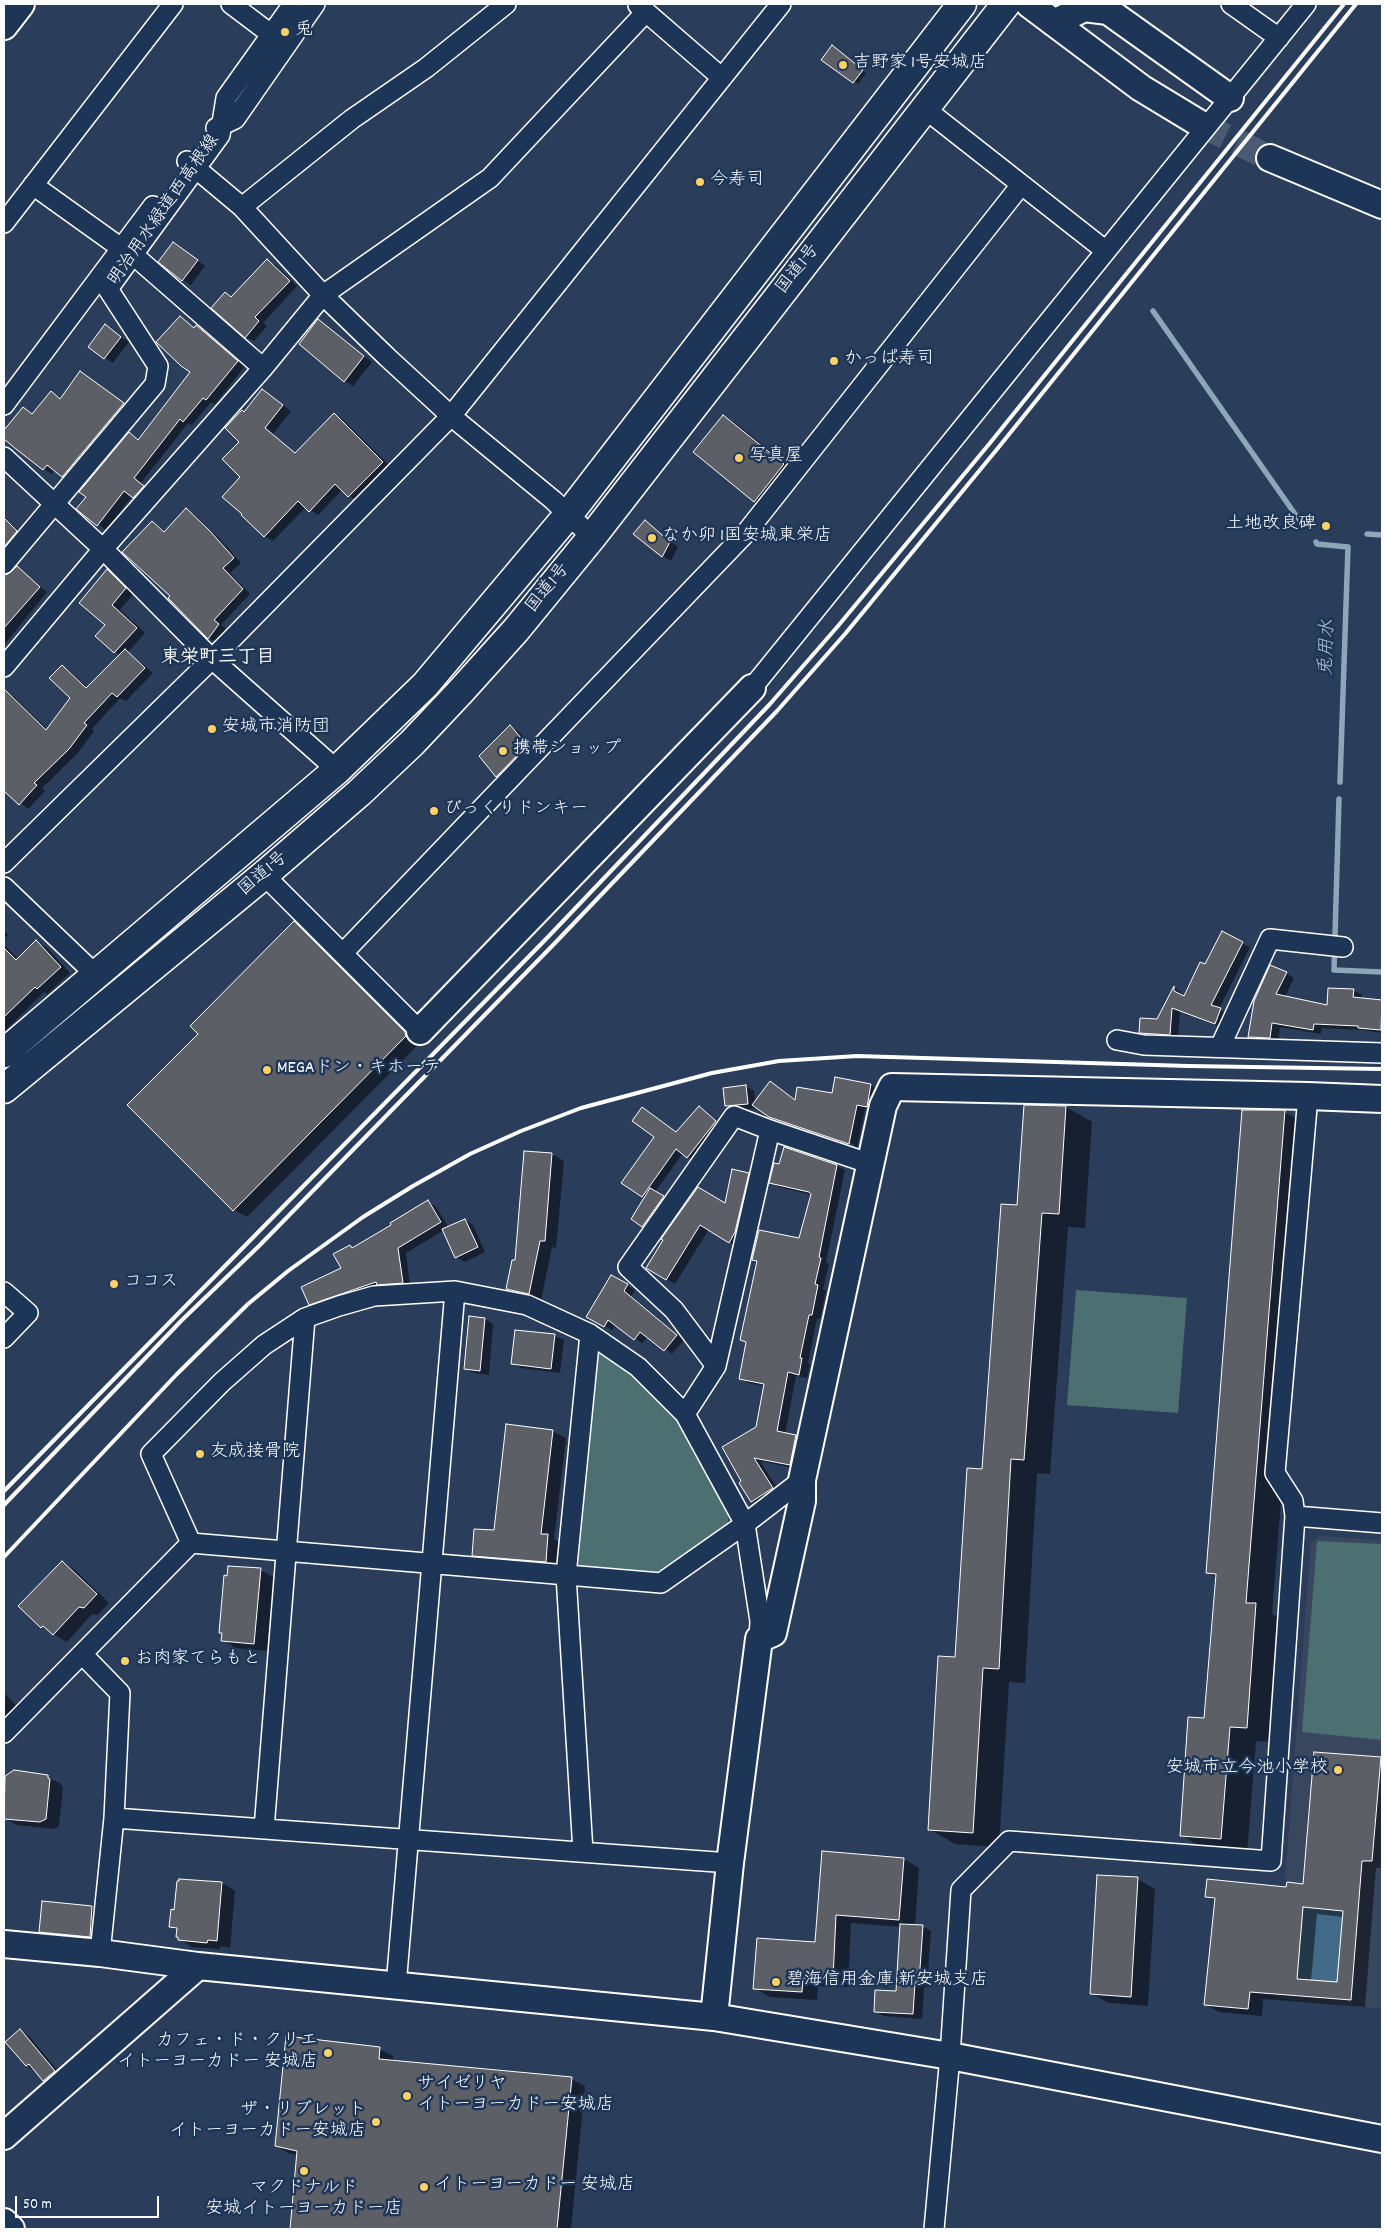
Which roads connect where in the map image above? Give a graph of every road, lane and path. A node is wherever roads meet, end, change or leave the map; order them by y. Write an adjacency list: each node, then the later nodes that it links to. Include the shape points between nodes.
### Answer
1 (21, 4): 15 (street)
2 (173, 4): 25 (street)
3 (231, 4): 16 (street)
4 (293, 4): 16 (street, 明治用水緑道西高根線)
5 (315, 4): 21 (street, via 235,119)
6 (506, 4): 28 (street, via 426,68 352,119)
7 (781, 4): 18 (street)
8 (962, 4): 38 (highway, 国道1号)
9 (1006, 4): 20 (highway, 国道1号)
10 (1029, 4): 14 (street)
11 (1231, 4): 17 (street)
12 (1306, 4): 17 (street)
13 (641, 8): 18 (street); 32 (street, via 490,178)
14 (1054, 23): 19 (street, via 1084,8 1108,11); 22 (street, via 1141,88)
15 (4, 26)
16 (272, 34): 21 (street, 明治用水緑道西高根線, via 226,98)
17 (1278, 38): 19 (street)
18 (721, 77): 35 (street)
19 (1230, 98): 30 (street)
20 (924, 108): 26 (street); 39 (highway, 国道1号)
21 (222, 125): 24 (street, 明治用水緑道西高根線, via 220,135)
22 (1202, 125)
23 (1270, 158): 27 (street)
24 (192, 164): 28 (street); 31 (street, 明治用水緑道西高根線)
25 (33, 185): 29 (street); 31 (street)
26 (1021, 185): 30 (street); 50 (street, via 745,534)
27 (1382, 205)
28 (242, 207): 32 (street)
29 (4, 223)
30 (1106, 251): 44 (street)
31 (127, 252): 33 (street); 34 (street); 37 (street, 明治用水緑道西高根線, via 108,289 158,366 155,384)
32 (323, 295): 33 (street); 35 (street)
33 (263, 368): 40 (street)
34 (4, 405)
35 (451, 416): 38 (street); 42 (street)
36 (4, 457): 37 (street)
37 (54, 504): 40 (street); 41 (street, 明治用水緑道西高根線)
38 (568, 514): 39 (street); 45 (highway, 国道1号, via 426,685)
39 (592, 537): 47 (highway, 国道1号, via 516,630 412,743)
40 (103, 549): 42 (street); 43 (street)
41 (4, 564)
42 (212, 659): 45 (street); 46 (street)
43 (4, 667)
44 (752, 688): 52 (street)
45 (337, 770): 51 (highway, 国道1号)
46 (4, 864)
47 (264, 875): 50 (street); 57 (highway, 国道1号)
48 (4, 888): 51 (street)
49 (1343, 947): 54 (street, via 1270,939)
50 (343, 953): 52 (street)
51 (97, 976): 55 (highway, 国道1号)
52 (420, 1031)
53 (1117, 1040): 54 (street, via 1144,1045)
54 (1220, 1047): 56 (street)
55 (4, 1053)
56 (1382, 1053)
57 (4, 1089)
58 (1308, 1096): 59 (street); 61 (street, via 892,1087 883,1106); 70 (street, via 1276,1473 1294,1501)
59 (1382, 1099)
60 (770, 1130): 61 (street); 67 (street); 67 (street, via 734,1116 628,1267 674,1310)
61 (871, 1164): 69 (street)
62 (455, 1291): 64 (street, via 374,1296); 65 (street, via 527,1305); 75 (street)
63 (4, 1292): 66 (street, via 28,1313)
64 (305, 1318): 73 (street, via 264,1345 222,1382 151,1454); 74 (street)
65 (590, 1334): 68 (street, via 638,1367); 76 (street)
66 (4, 1338)
67 (716, 1366): 68 (street)
68 (685, 1414): 72 (street)
69 (802, 1480): 72 (street); 77 (street, via 802,1501 773,1633)
70 (1295, 1516): 71 (street); 90 (street, via 1272,1861 1009,1840 961,1890)
71 (1382, 1523)
72 (745, 1524): 76 (street, via 661,1583); 77 (street, via 760,1620)
73 (191, 1543): 74 (street); 78 (street)
74 (287, 1551): 75 (street); 81 (street)
75 (432, 1564): 76 (street); 82 (street)
76 (566, 1575): 83 (street)
77 (759, 1639): 84 (street)
78 (82, 1654): 79 (street); 80 (street, via 120,1693)
79 (4, 1733)
80 (114, 1818): 81 (street); 86 (street)
81 (264, 1829): 82 (street)
82 (409, 1839): 83 (street); 88 (street)
83 (583, 1852): 84 (street)
84 (730, 1863): 89 (street)
85 (4, 1944): 86 (street)
86 (100, 1953): 87 (street)
87 (198, 1966): 88 (street); 91 (street)
88 (396, 1986): 89 (street)
89 (714, 2018): 90 (street)
90 (950, 2056): 92 (street); 95 (street)
91 (4, 2136)
92 (1382, 2139)
93 (4, 2222): 94 (street)
94 (11, 2229)
95 (934, 2229)

